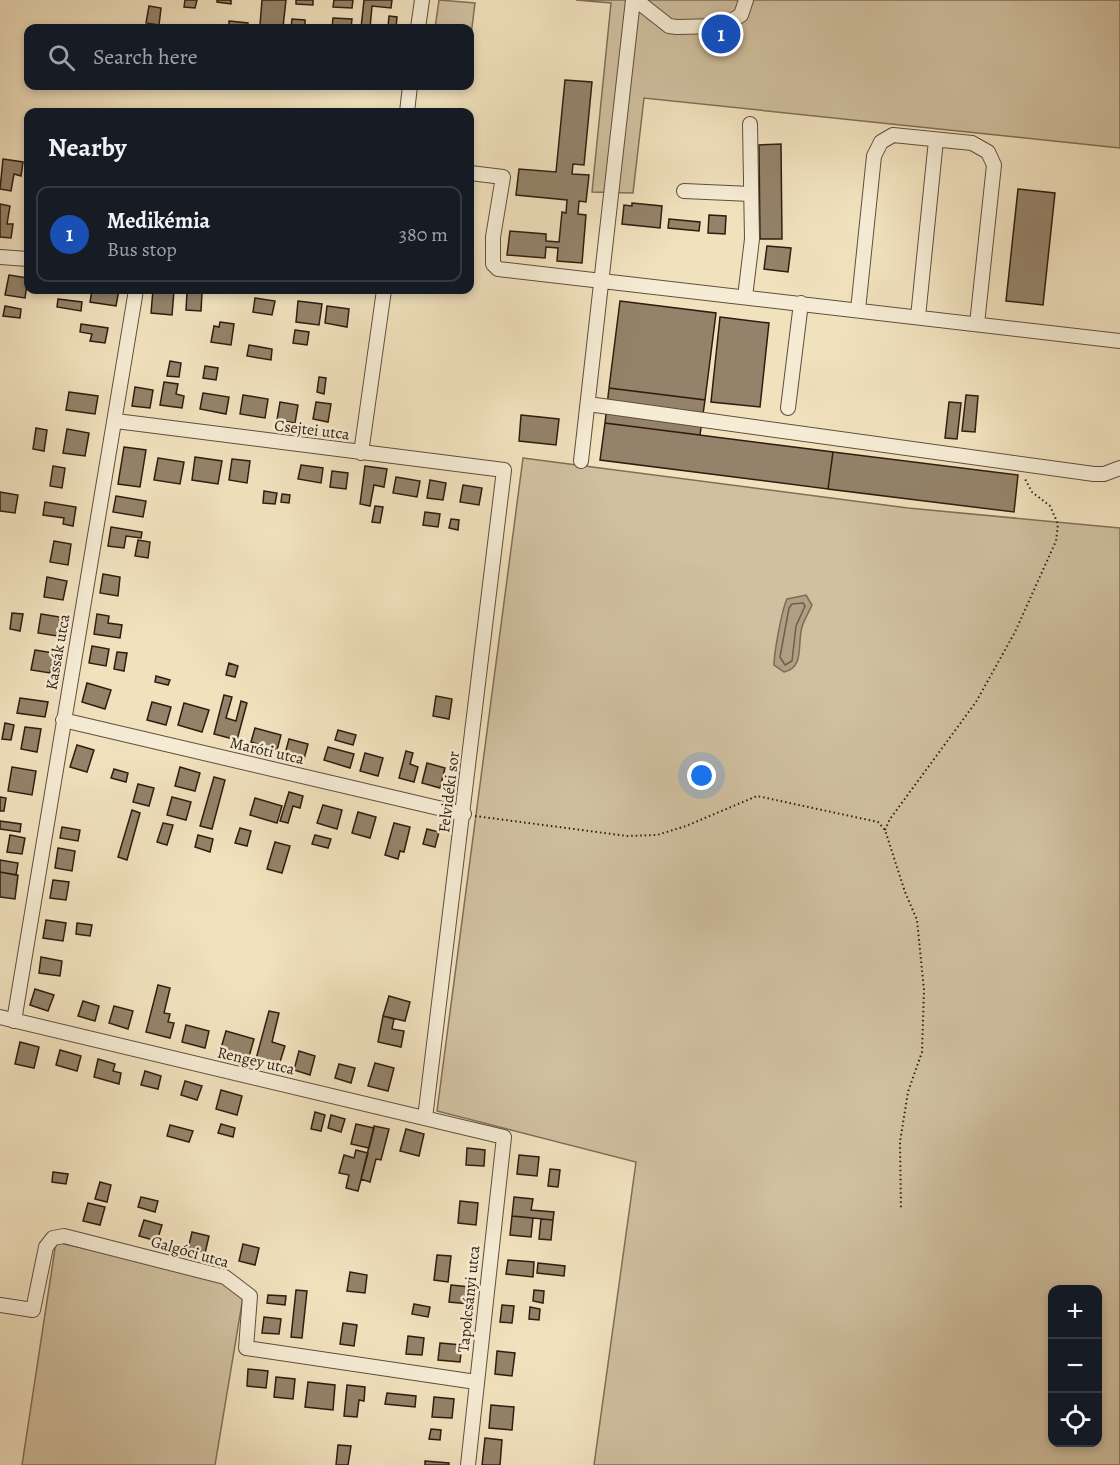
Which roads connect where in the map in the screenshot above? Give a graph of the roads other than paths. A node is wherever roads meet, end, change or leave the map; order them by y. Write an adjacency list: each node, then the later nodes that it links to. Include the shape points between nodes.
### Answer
1 (422, 0): 4 (street)
2 (634, 0): 3 (street, via 669,26 677,27 726,24 741,15); 14 (street)
3 (746, 0)
4 (419, 24)
5 (410, 90): 6 (street)
6 (408, 108)
7 (750, 124): 11 (street)
8 (936, 140): 19 (street, via 893,135 881,142 874,156); 20 (street); 21 (street, via 972,143 988,152 994,165)
9 (474, 173): 14 (street, via 503,177 493,237 493,264 498,268)
10 (684, 191): 11 (street)
11 (751, 194): 17 (street, via 752,239)
12 (0, 257): 13 (street)
13 (24, 259)
14 (601, 280): 17 (street); 23 (street)
15 (135, 294): 25 (street, Kassák utca)
16 (383, 294): 26 (street)
17 (745, 297): 18 (street)
18 (801, 303): 19 (street); 24 (street)
19 (858, 310): 20 (street)
20 (918, 317): 21 (street)
21 (977, 324): 22 (street)
22 (1120, 341)
23 (588, 404): 27 (street); 28 (street, via 1104,474)
24 (788, 408)
25 (116, 421): 26 (street, Csejtei utca); 30 (street, Kassák utca)
26 (361, 453): 29 (street, Csejtei utca)
27 (581, 461)
28 (1120, 468)
29 (504, 470): 31 (street, Felvidéki sor)
30 (63, 720): 31 (street, Maróti utca); 32 (street, Kassák utca)
31 (464, 814): 33 (street, Felvidéki sor)
32 (7, 1019): 33 (street, Rengey utca)
33 (424, 1118): 34 (street, Rengey utca)
34 (504, 1137): 36 (street, Tapolcsányi utca)
35 (0, 1305): 36 (street, Galgóci utca, via 33,1310 46,1247 53,1238 64,1236 225,1276 250,1296 246,1348)
36 (476, 1382): 37 (street, Tapolcsányi utca)
37 (468, 1465)

